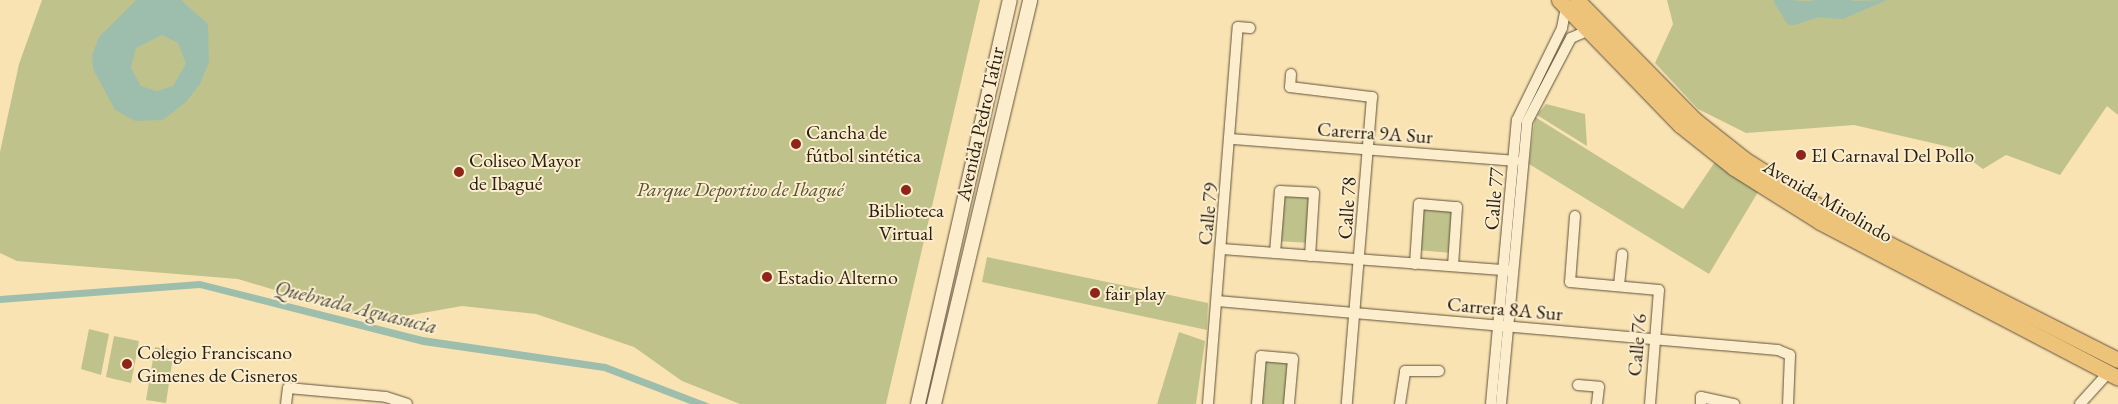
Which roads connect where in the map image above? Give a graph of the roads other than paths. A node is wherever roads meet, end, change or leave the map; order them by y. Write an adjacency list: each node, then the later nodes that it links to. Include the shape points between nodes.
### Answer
1 (1010, 0): 32 (main road, Avenida Pedro Tafur)
2 (1030, 0): 33 (main road, Avenida Pedro Tafur)
3 (1567, 2): 5 (main road, Avenida Mirolindo); 9 (street, Calle 77, via 1562,28 1517,120); 25 (main road, Avenida Mirolindo, via 1695,120 1744,159 1834,216)
4 (1250, 28): 7 (street, Calle 79, via 1238,27)
5 (1587, 31): 9 (street, Calle 77, via 1571,38 1533,105); 25 (main road, Avenida Mirolindo, via 1680,125 1763,187 1877,253)
6 (1291, 74): 8 (street, Calle 78, via 1290,87 1372,97)
7 (1232, 139): 8 (street, Carerra 9A Sur); 11 (street, Calle 79)
8 (1369, 150): 9 (street, Carerra 9A Sur); 15 (street, Calle 78)
9 (1518, 155): 18 (street, Calle 77)
10 (1575, 216): 19 (street, Carrera 8A Sur, via 1570,282)
11 (1222, 249): 12 (street, Carrera 8A Sur); 21 (street, Calle 79)
12 (1275, 253): 14 (street, Carrera 8A Sur); 14 (street, via 1280,191 1314,194)
13 (1622, 254): 19 (street)
14 (1310, 256): 15 (street, Carrera 8A Sur)
15 (1360, 260): 16 (street, Carrera 8A Sur); 22 (street, Calle 78)
16 (1415, 264): 17 (street, Carrera 8A Sur); 17 (street, via 1419,204 1457,207)
17 (1453, 266): 18 (street, Carrera 8A Sur)
18 (1510, 271): 23 (street, Calle 77)
19 (1619, 285): 20 (street, Carrera 8A Sur)
20 (1659, 290): 24 (street, Calle 76)
21 (1217, 301): 22 (street, Carrera 8A Sur); 34 (street, Calle 79)
22 (1355, 313): 23 (street, Carrera 8A Sur); 37 (street, Calle 78)
23 (1505, 327): 24 (street, Carrera 8A Sur); 39 (street, Calle 77); 40 (street, Calle 77)
24 (1655, 339): 42 (street, Calle 76); 43 (street, Carrera 8A Sur, via 1790,355)
25 (2115, 370): 44 (street)
26 (1439, 371): 38 (street, via 1405,371)
27 (1578, 385): 41 (street, via 1599,387)
28 (1701, 401): 29 (street)
29 (1734, 402)
30 (286, 404): 31 (street, via 288,388 386,397)
31 (407, 404)
32 (918, 404)
33 (934, 404)
34 (1208, 404)
35 (1257, 404): 36 (street, via 1261,356 1293,359)
36 (1289, 404)
37 (1347, 404)
38 (1400, 404)
39 (1491, 404)
40 (1501, 404)
41 (1597, 404)
42 (1650, 404)
43 (1788, 404)
44 (2080, 404)

